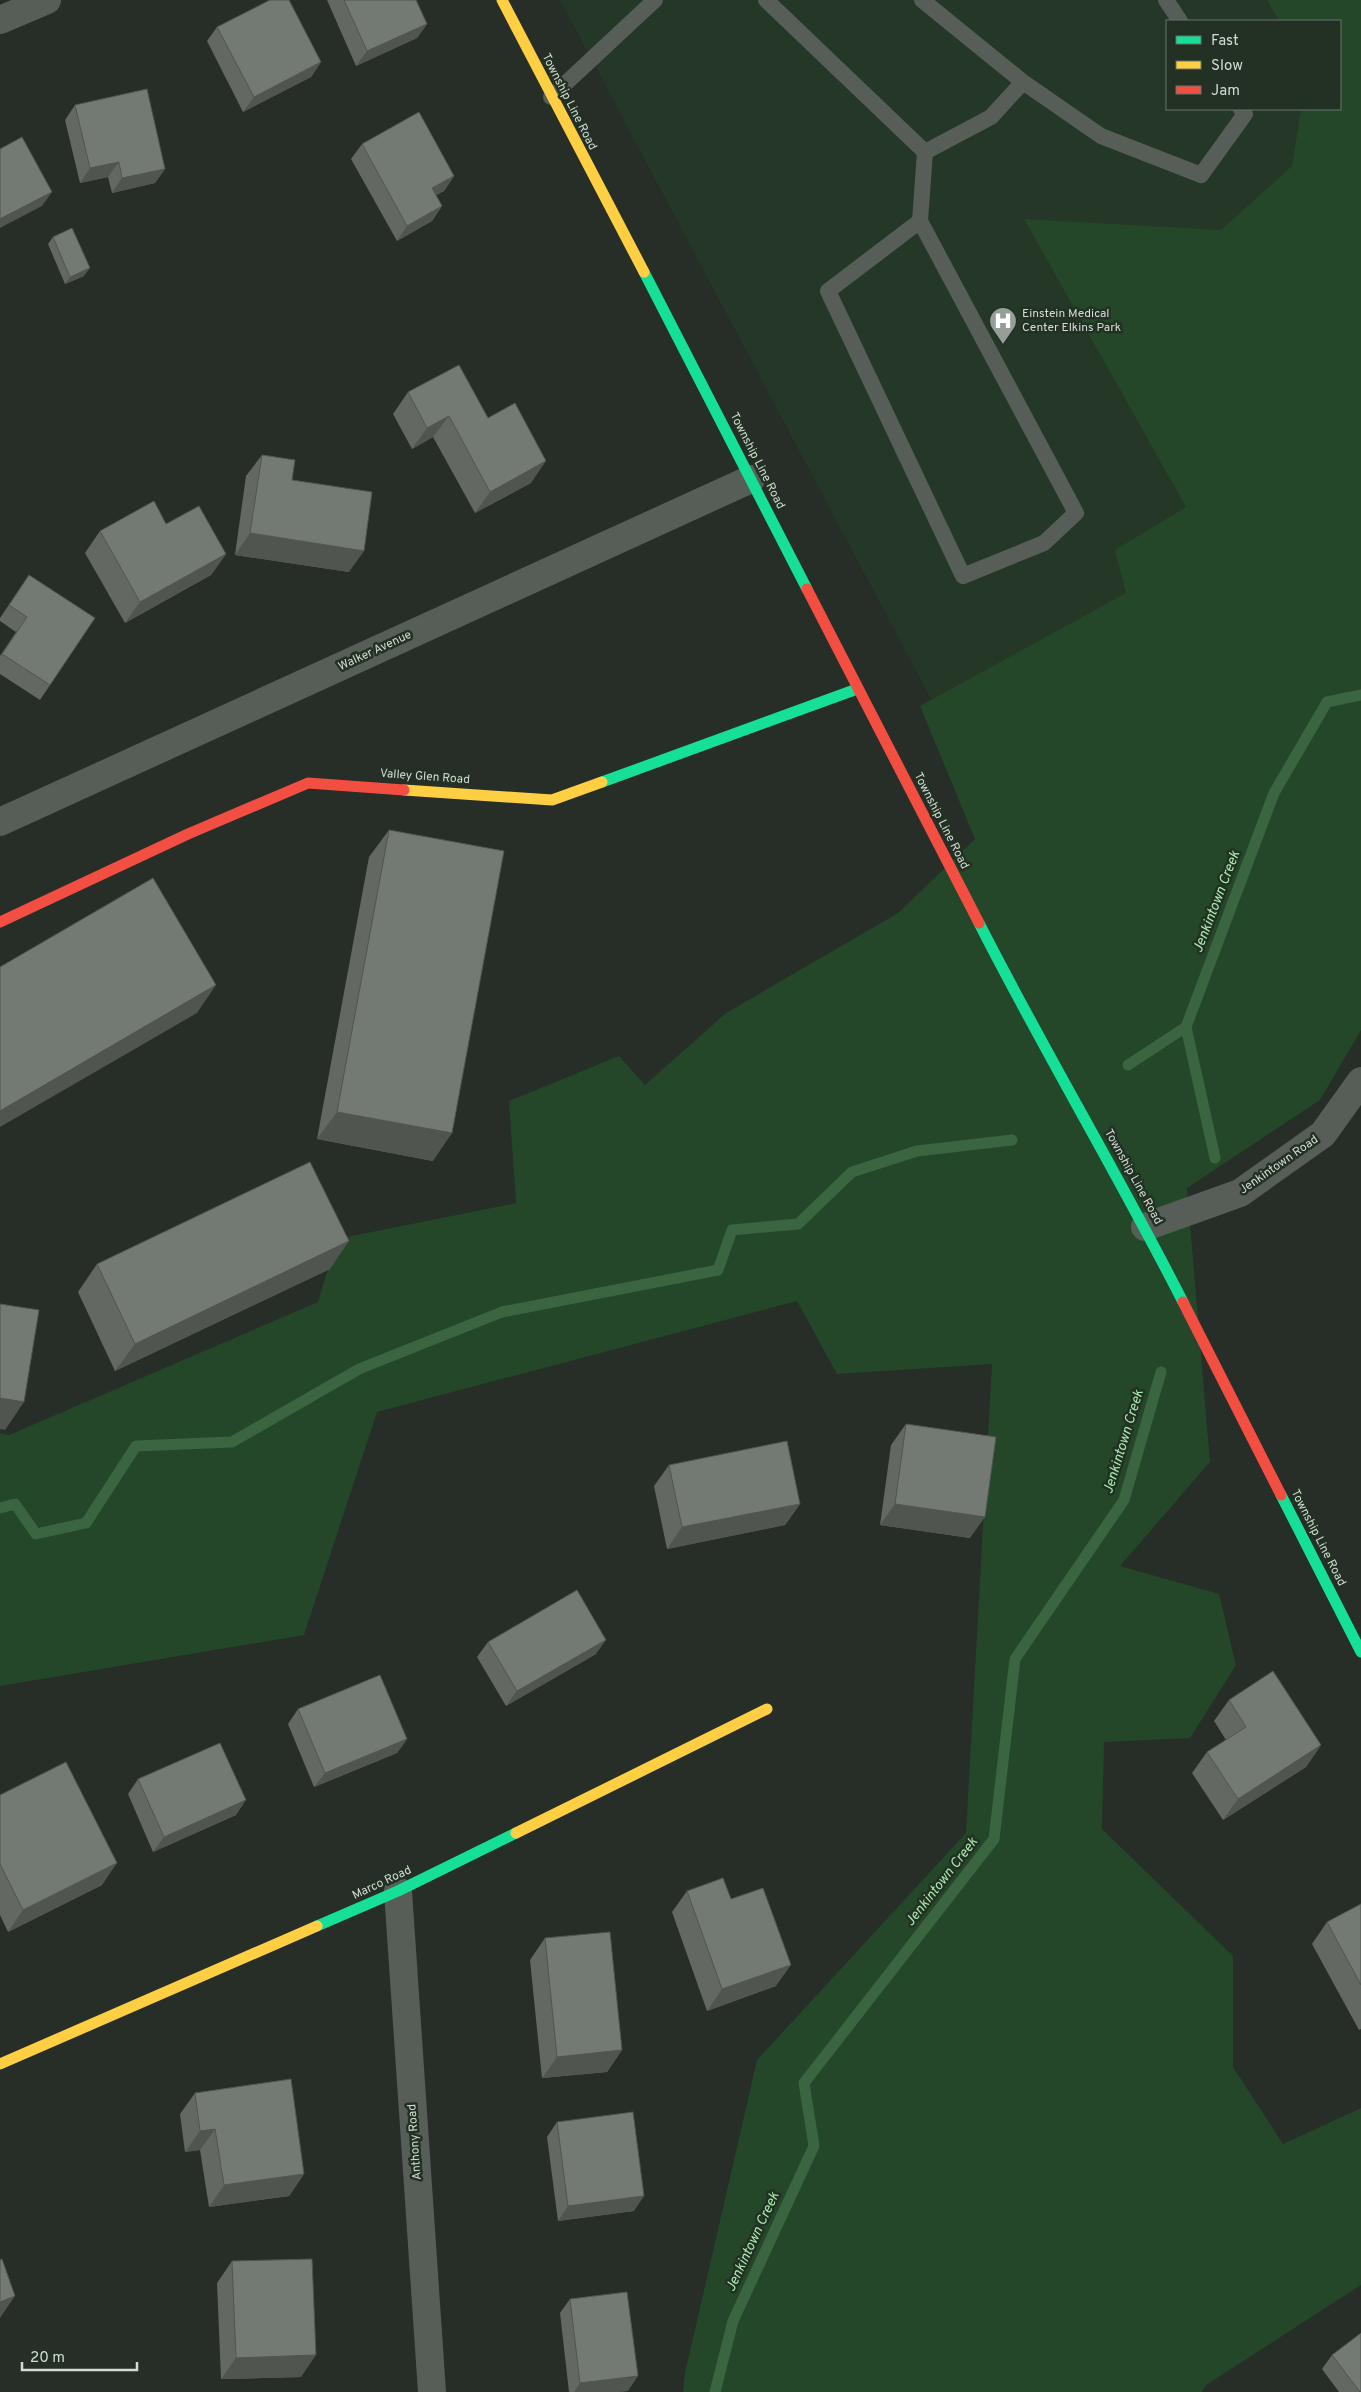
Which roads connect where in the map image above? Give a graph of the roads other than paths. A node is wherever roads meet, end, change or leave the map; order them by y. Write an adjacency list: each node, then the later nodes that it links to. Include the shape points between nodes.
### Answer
1 (502, 0): 10 (main road, Township Line Road)
2 (655, 0): 10 (lane)
3 (766, 0): 12 (lane)
4 (922, 0): 9 (lane)
5 (1166, 0): 8 (lane)
6 (41, 1): 7 (street)
7 (0, 20)
8 (1179, 20)
9 (1023, 82): 11 (lane, via 1101,136 1201,175 1245,114); 12 (lane, via 991,117)
10 (551, 97): 14 (main road, Township Line Road)
11 (1242, 110)
12 (925, 152): 13 (lane)
13 (920, 221): 13 (lane, via 1076,513 1044,544 963,576 828,291)
14 (751, 479): 15 (main road, Township Line Road); 16 (street, Walker Avenue)
15 (857, 688): 17 (main road, Valley Glen Road, via 552,800 308,783 188,834); 19 (main road, Township Line Road, via 1021,1005)
16 (0, 822)
17 (0, 922)
18 (1361, 1081): 19 (street, Jenkintown Road, via 1323,1134 1240,1193)
19 (1145, 1227): 20 (main road, Township Line Road)
20 (1359, 1644)
21 (767, 1709): 22 (main road, Marco Road)
22 (398, 1891): 23 (main road, Marco Road); 24 (street, Anthony Road)
23 (0, 2064)
24 (432, 2392)

